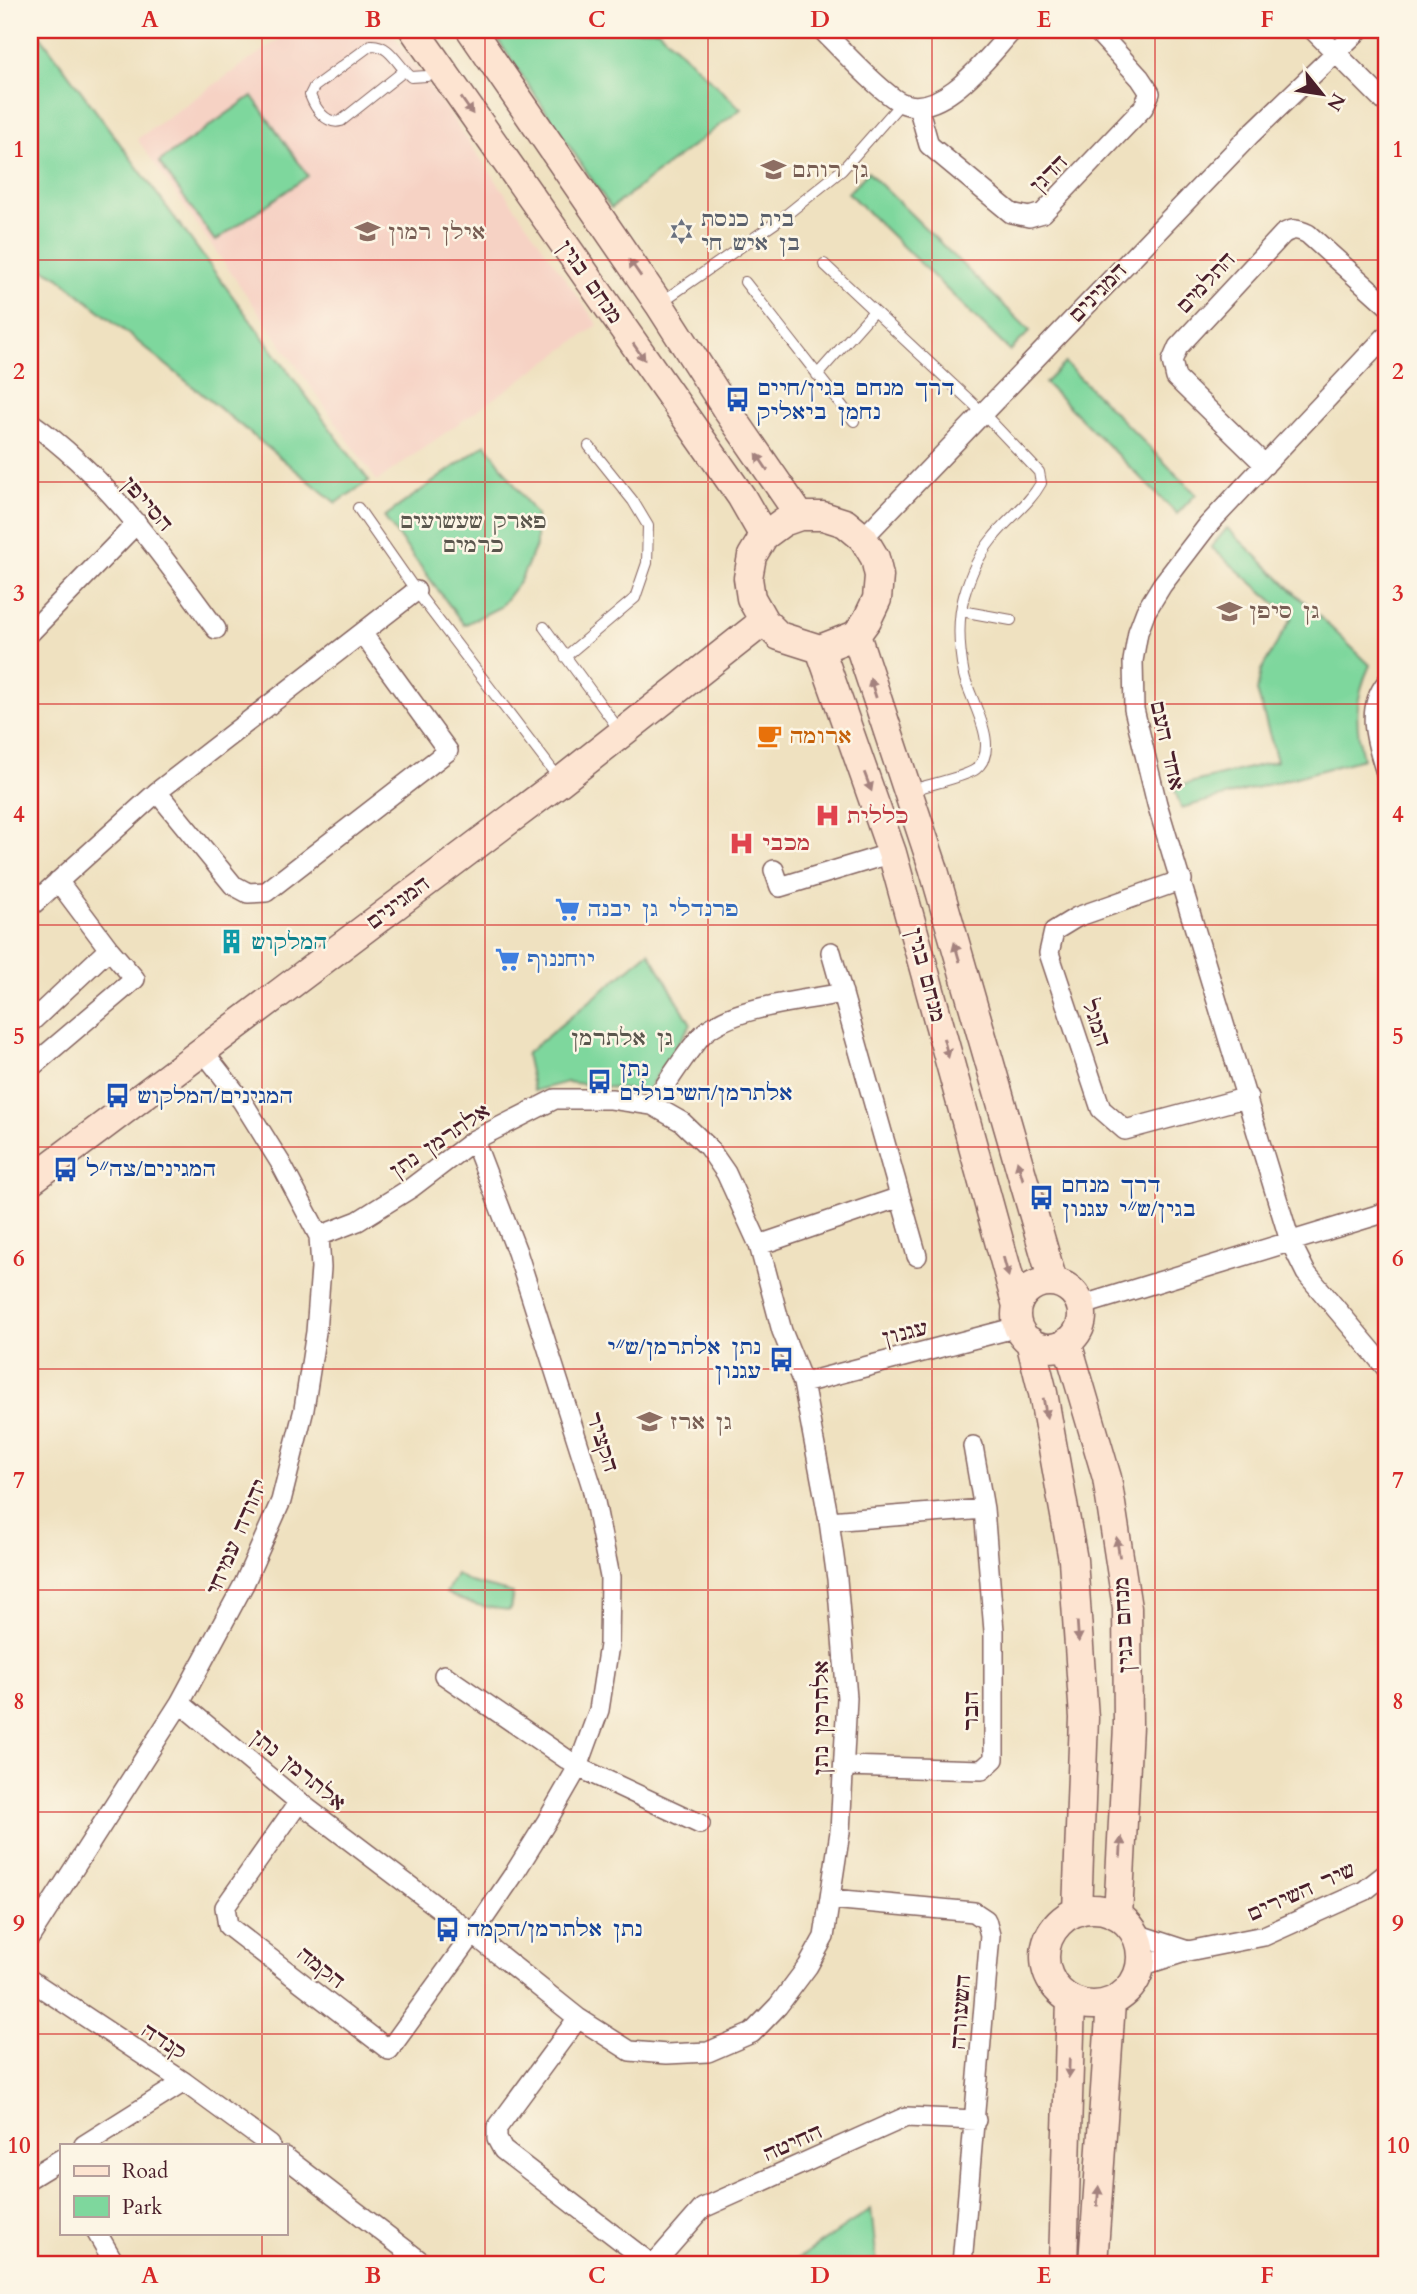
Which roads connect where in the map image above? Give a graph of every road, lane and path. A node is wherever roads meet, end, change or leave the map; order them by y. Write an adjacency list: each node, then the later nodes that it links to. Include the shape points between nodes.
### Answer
1 (414, 30): 9 (main road, מנחם בגין)
2 (822, 30): 11 (street, via 879,85)
3 (1013, 30): 11 (street, via 956,90 932,103)
4 (1096, 30): 11 (street, הדגן, via 1150,93 1143,107 1042,213 1012,213 929,145)
5 (1313, 30): 8 (street)
6 (1359, 30): 8 (street, המגינים)
7 (481, 36): 15 (main road, one-way to 7)
8 (1336, 52): 12 (street); 20 (street, המגינים)
9 (440, 68): 10 (lane, via 427,76 411,77); 28 (main road, מנחם בגין, one-way to 28, via 741,496)
10 (404, 71): 10 (lane, via 387,49 370,45 314,87 310,95 327,120 341,121)
11 (909, 104): 15 (lane, via 842,170 781,219)
12 (1387, 104)
13 (824, 264): 17 (lane)
14 (745, 282): 19 (lane)
15 (659, 304): 26 (main road, one-way to 15)
16 (1387, 305): 24 (street, התלמים, via 1308,234 1290,230 1178,347 1172,361 1176,378)
17 (874, 311): 19 (lane); 20 (lane)
18 (1387, 335): 24 (street, אחד העם)
19 (817, 375): 21 (lane)
20 (982, 414): 29 (street, המגינים); 31 (lane, via 1039,472 1041,483 974,567)
21 (854, 421)
22 (30, 422): 27 (street, הסייפן, via 62,444)
23 (589, 446): 40 (lane, via 648,526 647,563 635,598)
24 (1265, 465): 49 (street, אחד העם, via 1208,525 1162,585 1138,632 1134,709 1157,804)
25 (358, 508): 30 (lane)
26 (800, 516): 28 (main road); 29 (main road, via 823,516 845,523)
27 (137, 523): 35 (street, הסייפן); 36 (street)
28 (764, 536): 33 (main road, via 752,556 748,578 751,598)
29 (863, 538): 38 (main road, via 879,576 877,599)
30 (416, 591): 37 (street); 44 (lane)
31 (961, 611): 32 (lane); 45 (lane, via 964,676 987,741 985,758 975,771)
32 (1011, 620)
33 (764, 621): 39 (main road, via 779,636); 42 (main road, המגינים)
34 (544, 627): 40 (lane)
35 (216, 629)
36 (30, 633)
37 (362, 633): 46 (street); 46 (street, via 448,751 420,774 266,892 247,893 233,885)
38 (856, 635): 39 (main road); 45 (main road, מנחם בגין, one-way to 38)
39 (820, 649): 47 (main road, מנחם בגין, one-way to 47)
40 (565, 657): 42 (lane)
41 (1387, 682): 43 (street, via 1374,708)
42 (621, 733): 44 (main road, המגינים)
43 (1387, 776)
44 (561, 781): 56 (main road, המגינים)
45 (907, 791): 68 (main road, מנחם בגין, one-way to 45)
46 (157, 792): 50 (street)
47 (892, 853): 48 (street, via 780,887); 70 (main road, מנחם בגין, one-way to 70)
48 (774, 870)
49 (1182, 880): 58 (street, אחד העם); 58 (street, המגל, via 1077,917 1054,931 1049,953 1101,1109 1125,1130)
50 (58, 881): 51 (street); 52 (street)
51 (30, 907)
52 (109, 949): 55 (street); 57 (street, via 135,979)
53 (831, 952): 54 (street)
54 (843, 993): 59 (street, via 722,1020 703,1035); 62 (street)
55 (30, 1023)
56 (203, 1051): 61 (main road, המגינים); 64 (street, יהודה עמיחי, via 242,1101)
57 (30, 1068)
58 (1248, 1097): 65 (street, אחד העם)
59 (652, 1105): 60 (street, אלתרמן נתן, via 611,1098 555,1099); 66 (street, אלתרמן נתן, via 682,1122 708,1147 726,1173)
60 (474, 1140): 64 (street, אלתרמן נתן, via 358,1221); 80 (street, הקציר, via 517,1252 592,1487 610,1577 609,1645 599,1710)
61 (30, 1181)
62 (900, 1197): 66 (street); 67 (street)
63 (1387, 1212): 65 (street)
64 (319, 1236): 78 (street, יהודה עמיחי, via 316,1332 304,1409 281,1501 244,1584)
65 (1290, 1241): 69 (street); 72 (street, אחד העם, via 1306,1272)
66 (759, 1245): 73 (street, אלתרמן נתן, via 782,1331)
67 (917, 1256)
68 (1054, 1283): 69 (main road, via 1069,1289); 70 (main road, via 1029,1289)
69 (1080, 1306): 71 (main road, via 1079,1328)
70 (1022, 1325): 71 (main road, via 1043,1347); 73 (street, עגנון); 85 (main road, מנחם בגין, one-way to 85, via 1043,1393 1073,1560 1084,1718)
71 (1067, 1342): 86 (main road, מנחם בגין, one-way to 71, via 1127,1608 1107,1478)
72 (1387, 1369)
73 (803, 1383): 76 (street, אלתרמן נתן)
74 (973, 1446): 75 (street, הבר)
75 (984, 1509): 76 (street); 79 (street, הבר, via 994,1630 994,1759 982,1770)
76 (829, 1521): 79 (street, אלתרמן נתן, via 847,1698)
77 (444, 1675): 80 (street)
78 (180, 1703): 81 (street, אלתרמן נתן); 88 (street, יהודה עמיחי)
79 (845, 1766): 84 (street, אלתרמן נתן)
80 (578, 1767): 82 (street); 87 (street, הקציר)
81 (299, 1802): 87 (street, אלתרמן נתן); 87 (street, הקמה, via 225,1907 228,1926 389,2050)
82 (700, 1824)
83 (1387, 1873): 89 (street, שיר השירים, via 1364,1891 1264,1936)
84 (831, 1899): 94 (street, אלתרמן נתן, via 824,1937 808,1966 752,2033 708,2052 630,2051); 96 (street, השעורה, via 974,1912 986,1920 990,1935)
85 (1077, 1912): 86 (main road, via 1098,1909); 92 (main road, via 1056,1926 1045,1955 1053,1985)
86 (1127, 1925): 89 (street, שיר השירים); 90 (main road, via 1141,1950)
87 (473, 1934): 94 (street, אלתרמן נתן)
88 (30, 1937)
89 (1188, 1951): 90 (street, שיר השירים)
90 (1141, 1966): 93 (main road, via 1136,1981)
91 (30, 1980): 95 (street, קנדה)
92 (1071, 2000): 93 (main road, via 1095,2006); 107 (main road, one-way to 107)
93 (1111, 2003): 108 (main road, one-way to 93)
94 (578, 2018): 105 (street, via 497,2128 497,2139 503,2150)
95 (184, 2082): 97 (street); 98 (street, קנדה)
96 (976, 2120): 105 (street, החיטה, via 906,2117 703,2208); 106 (street, השעורה)
97 (86, 2144)
98 (269, 2144)
99 (287, 2159): 104 (street)
100 (60, 2164): 101 (street)
101 (30, 2178)
102 (98, 2234): 103 (street)
103 (115, 2264)
104 (424, 2264)
105 (653, 2264)
106 (962, 2264)
107 (1063, 2264)
108 (1093, 2264)

